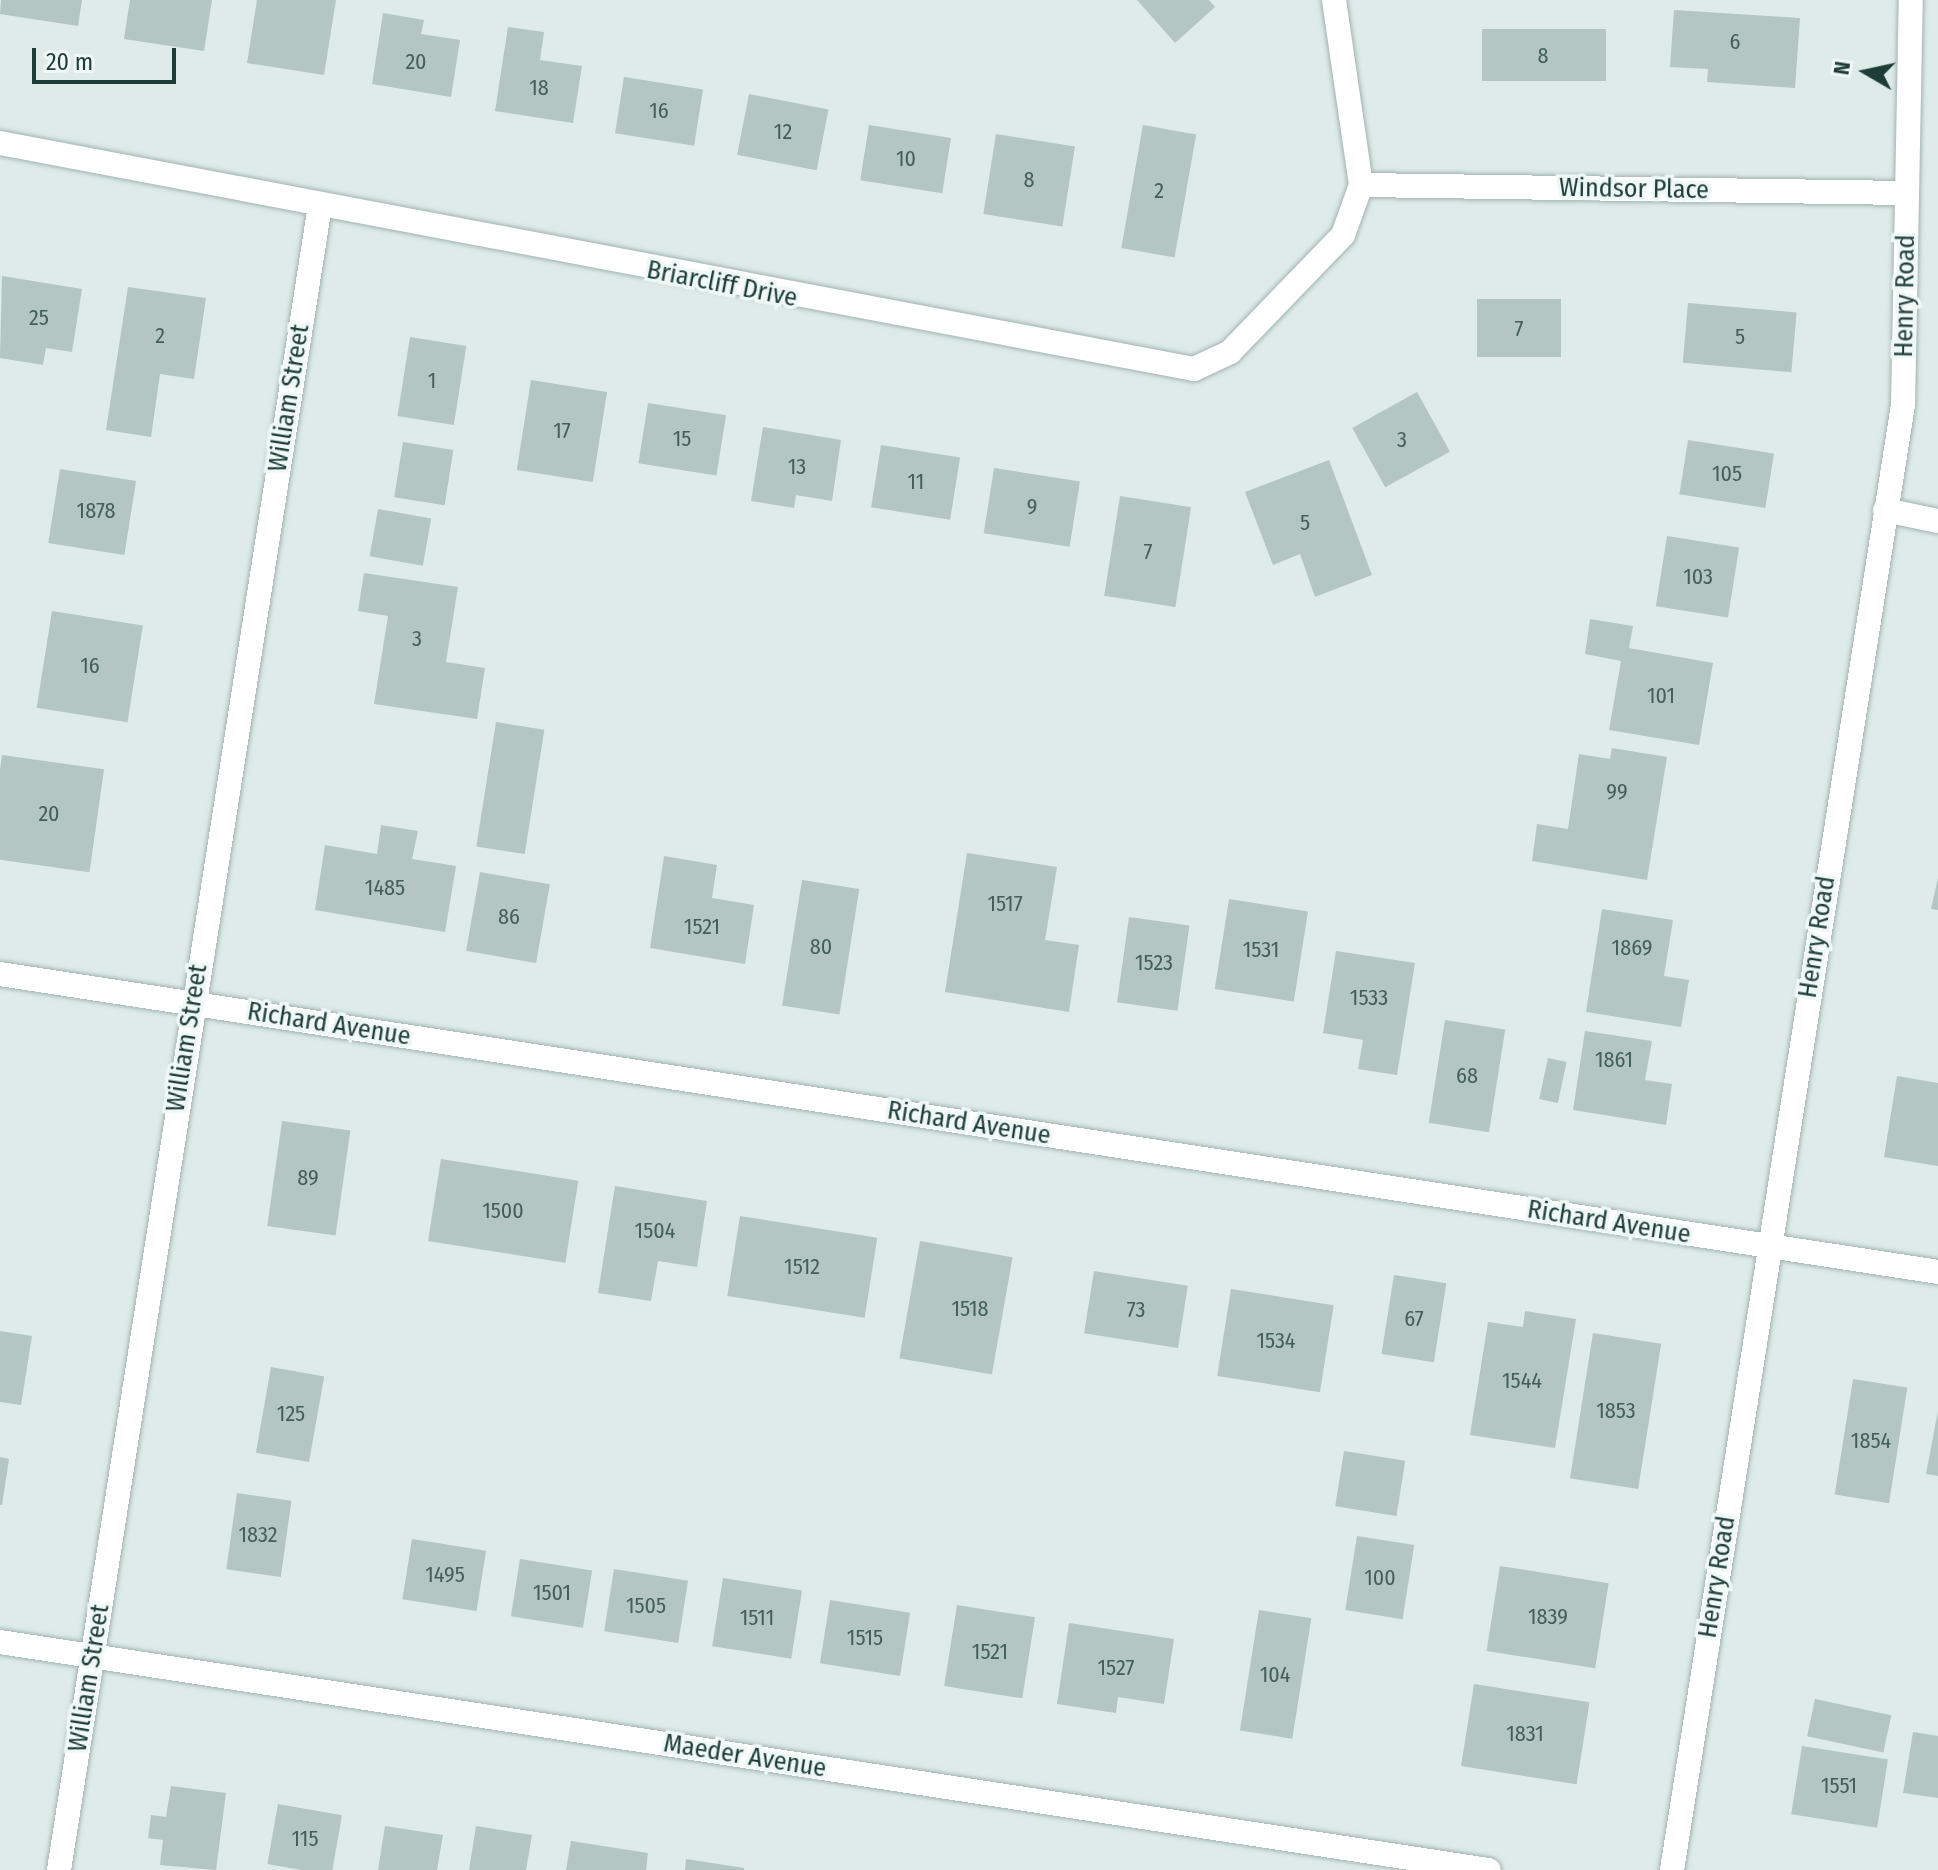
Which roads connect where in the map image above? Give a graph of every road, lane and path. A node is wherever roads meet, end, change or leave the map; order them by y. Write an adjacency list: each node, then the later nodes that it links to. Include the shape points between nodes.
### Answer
1 (1334, 0): 4 (street)
2 (1911, 0): 5 (street, Henry Road)
3 (0, 143): 6 (street, Briarcliff Drive)
4 (1361, 185): 5 (street, Windsor Place); 6 (street, Briarcliff Drive, via 1343,235 1290,298 1230,352 1194,369)
5 (1906, 193): 7 (street, Henry Road, via 1903,405)
6 (320, 206): 10 (street, William Street)
7 (1885, 510): 8 (street); 11 (street, Henry Road)
8 (1938, 521)
9 (0, 974): 10 (street, Richard Avenue)
10 (192, 1003): 11 (street, Richard Avenue); 14 (street, William Street)
11 (1768, 1246): 12 (street, Richard Avenue); 17 (street, Henry Road)
12 (1938, 1272)
13 (0, 1642): 14 (street, Maeder Avenue)
14 (92, 1656): 15 (street, William Street); 16 (street, Maeder Avenue)
15 (59, 1870)
16 (1489, 1870)
17 (1672, 1870)

